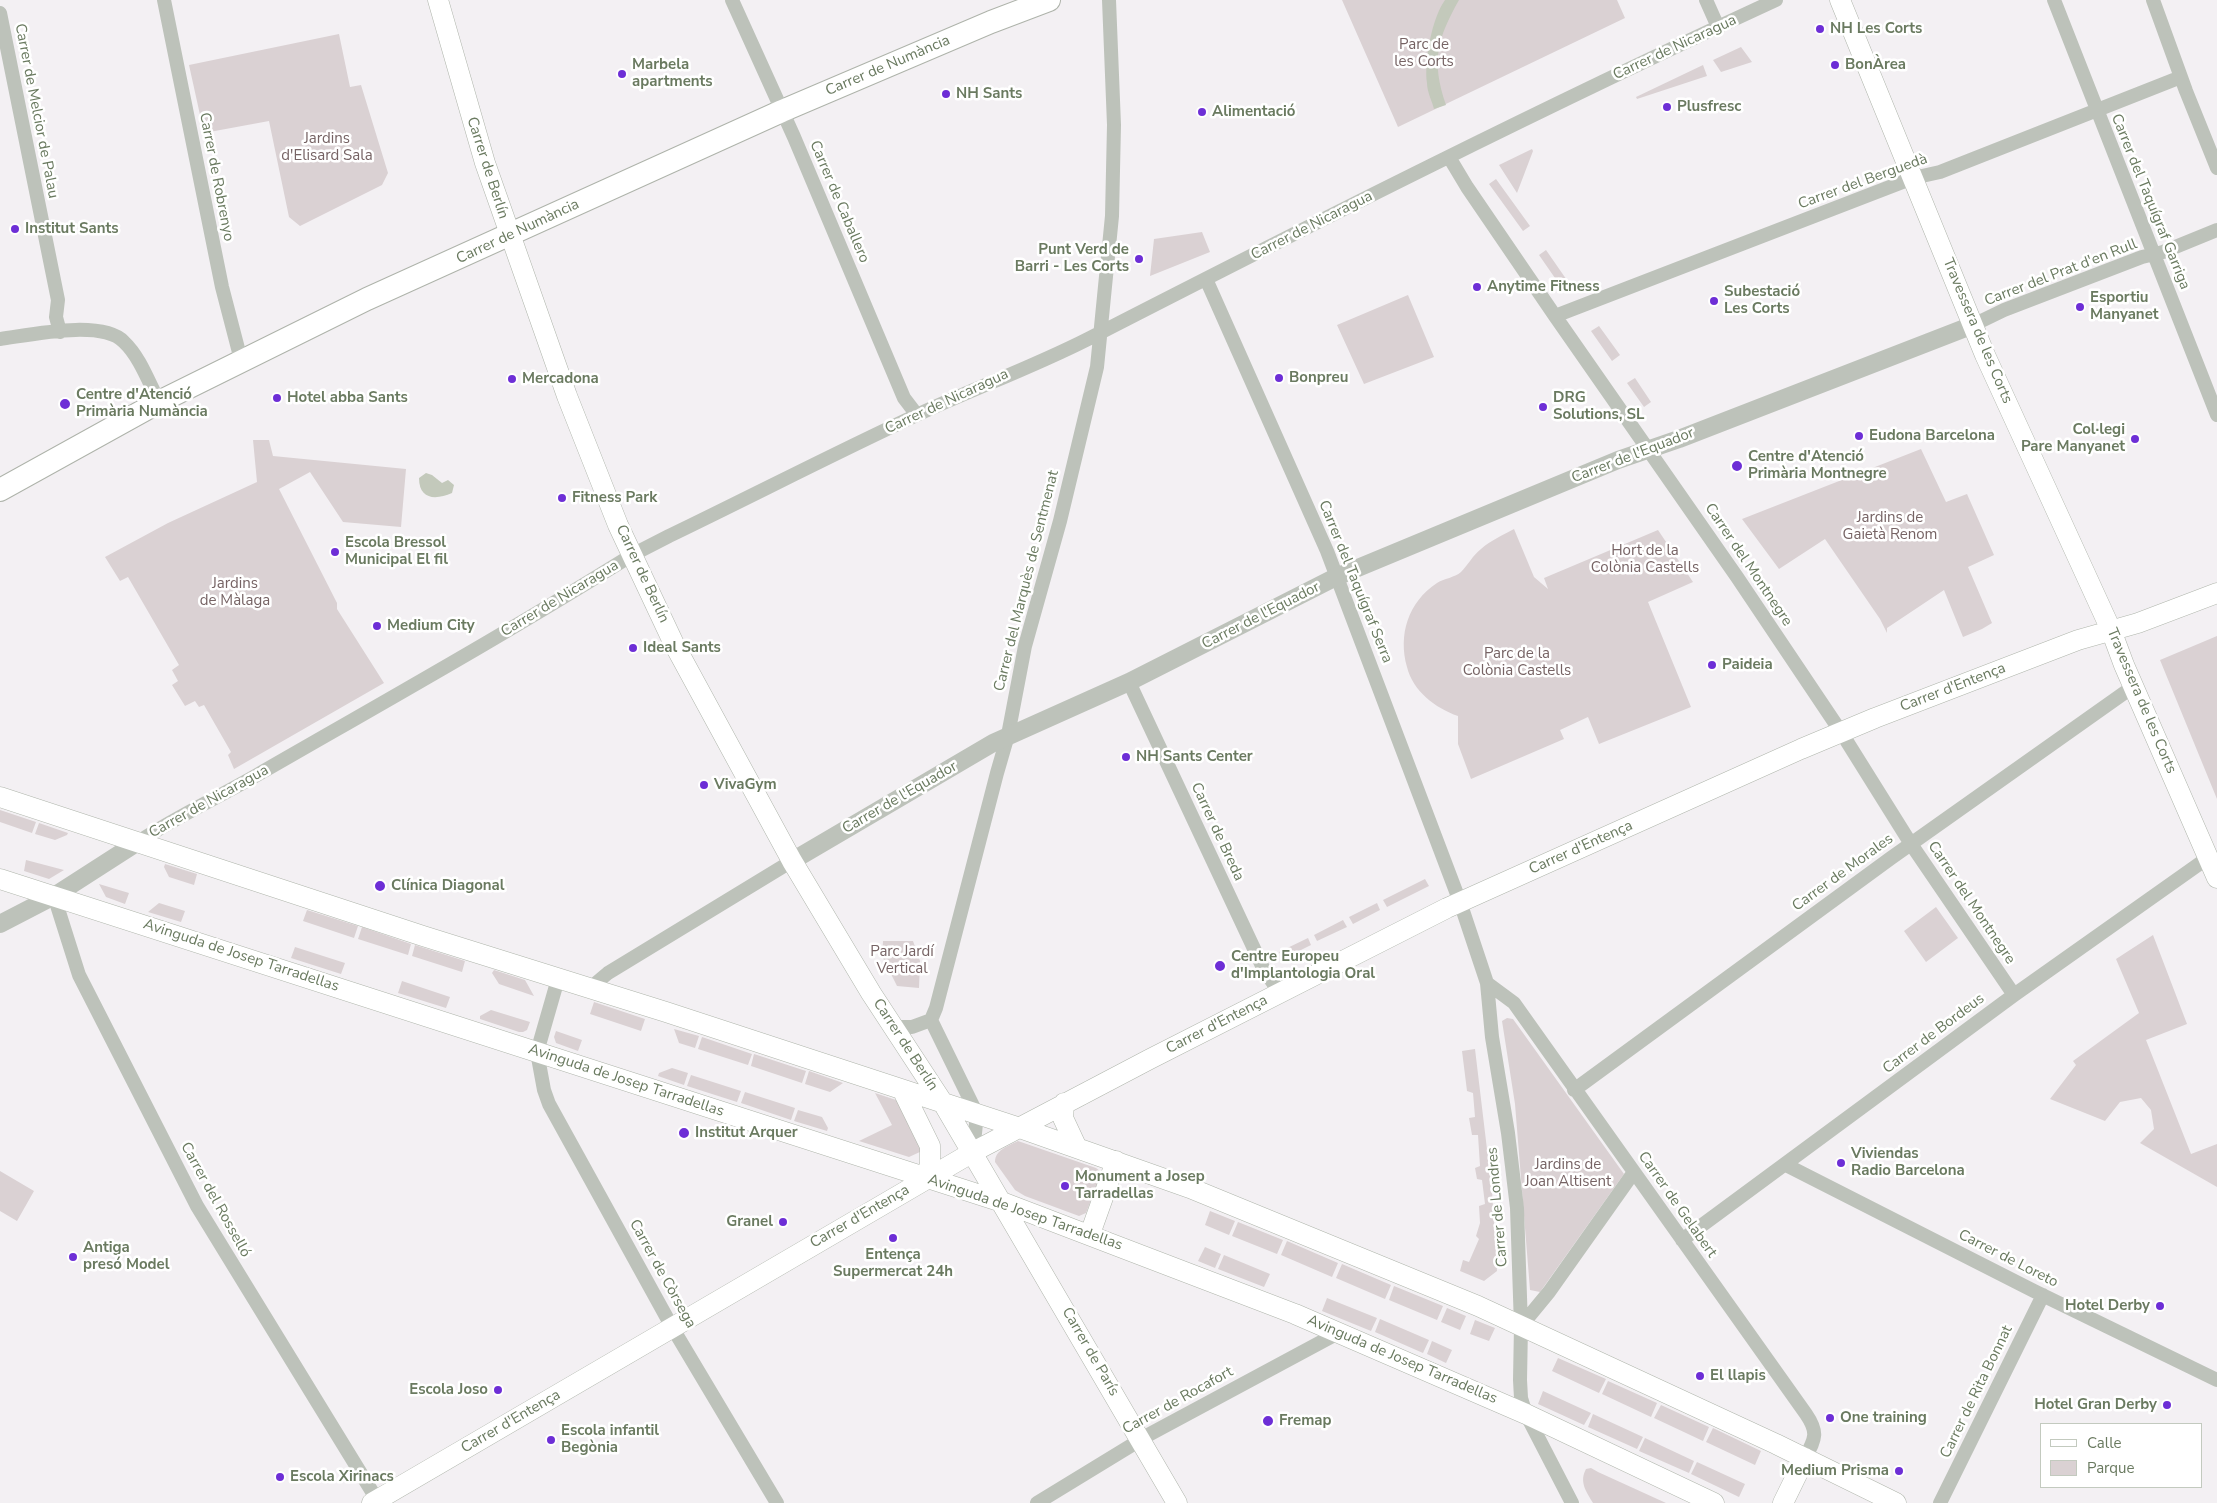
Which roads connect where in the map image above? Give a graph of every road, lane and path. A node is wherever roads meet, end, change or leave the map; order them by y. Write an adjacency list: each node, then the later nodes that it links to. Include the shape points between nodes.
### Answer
1 (164, 0): 28 (street, Carrer de Robrenyo, via 222,287)
2 (438, 0): 20 (main road, Carrer de Berlín, via 473,125)
3 (732, 0): 14 (street, Carrer de Caballero)
4 (1048, 0): 14 (main road, Carrer de Numància)
5 (1109, 0): 25 (street, Carrer del Marquès de Sentmenat, via 1114,125 1112,216)
6 (1706, 0): 12 (street)
7 (1776, 0): 12 (street, Carrer de Nicaragua)
8 (2054, 0): 15 (street, Carrer del Taquígraf Garriga)
9 (2153, 0): 13 (street)
10 (1845, 1): 18 (main road, Travessera de les Corts)
11 (0, 13): 26 (street, Carrer de Melcior de Palau, via 58,300 56,317)
12 (1718, 27): 16 (street, Carrer de Nicaragua)
13 (2181, 77): 15 (street, Carrer del Berguedà); 17 (street)
14 (782, 111): 20 (main road, Carrer de Numància); 30 (street, Carrer de Caballero, via 904,398)
15 (2097, 111): 18 (street, Carrer del Berguedà, via 1940,172); 21 (street, Carrer del Taquígraf Garriga)
16 (1449, 157): 22 (street, Carrer de Nicaragua); 23 (street, Carrer del Montnegre)
17 (2217, 168)
18 (1913, 178): 23 (street, Carrer del Berguedà); 24 (main road, Travessera de les Corts)
19 (2217, 230): 21 (street, Carrer del Prat d'en Rull)
20 (509, 235): 28 (main road, Carrer de Numància); 34 (main road, Carrer de Berlín, via 567,396)
21 (2153, 255): 24 (street, Carrer del Prat d'en Rull, via 2013,306); 31 (street, Carrer del Taquígraf Garriga)
22 (1206, 279): 25 (street, Carrer de Nicaragua); 35 (street, Carrer del Taquígraf Serra)
23 (1555, 316): 32 (street, Carrer del Montnegre)
24 (1973, 325): 32 (street, Carrer de l'Equador); 37 (main road, Travessera de les Corts)
25 (1101, 331): 30 (street, Carrer de Nicaragua); 41 (street, Carrer del Marquès de Sentmenat, via 1097,367 1060,521 1025,646)
26 (60, 332): 27 (street); 29 (street, via 97,330 119,338 132,353)
27 (0, 339)
28 (241, 360): 29 (main road, Carrer de Numància)
29 (159, 402): 33 (main road, Carrer de Numància)
30 (917, 415): 34 (street, Carrer de Nicaragua)
31 (2217, 415)
32 (1647, 449): 35 (street, Carrer de l'Equador); 40 (street, Carrer del Montnegre)
33 (0, 490)
34 (632, 556): 43 (street, Carrer de Nicaragua, via 415,686); 46 (main road, Carrer de Berlín, via 682,658)
35 (1336, 578): 38 (street, Carrer de l'Equador); 50 (street, Carrer del Taquígraf Serra)
36 (2217, 593): 37 (main road, Carrer d'Entença)
37 (2112, 630): 39 (main road, Travessera de les Corts); 40 (main road, Carrer d'Entença, via 2078,640)
38 (1129, 682): 41 (street, Carrer de l'Equador); 55 (street, Carrer de Breda, via 1260,964)
39 (2134, 686): 44 (street, Carrer de Morales); 45 (main road, Travessera de les Corts)
40 (1841, 732): 44 (street, Carrer del Montnegre); 50 (main road, Carrer d'Entença)
41 (1008, 735): 46 (street, Carrer de l'Equador); 57 (street, Carrer del Marquès de Sentmenat)
42 (0, 797): 43 (main road)
43 (138, 842): 49 (street); 52 (main road)
44 (1911, 844): 56 (street, Carrer del Montnegre); 60 (street, Carrer de Morales)
45 (2208, 857): 48 (main road, Travessera de les Corts); 56 (street, Carrer de Bordeus)
46 (792, 861): 54 (street, Carrer de l'Equador, via 608,973); 58 (main road, Carrer de Berlín)
47 (0, 878): 49 (main road, Avinguda de Josep Tarradellas)
48 (2217, 878)
49 (54, 896): 51 (street); 59 (main road, Avinguda de Josep Tarradellas); 83 (street, Carrer del Rosselló, via 78,975 197,1206)
50 (1460, 902): 53 (street, Carrer de Londres); 55 (main road, Carrer d'Entença)
51 (0, 924)
52 (558, 979): 54 (main road); 59 (street)
53 (1487, 983): 60 (street, Carrer de Gelabert, via 1514,1003); 76 (street, Carrer de Londres, via 1518,1208)
54 (589, 989): 61 (main road)
55 (1280, 993): 63 (main road, Carrer d'Entença)
56 (2014, 995): 69 (street, Carrer de Bordeus)
57 (931, 1020): 58 (street, via 912,1028); 64 (street)
58 (894, 1027): 62 (main road, Carrer de Berlín)
59 (537, 1052): 71 (main road, Avinguda de Josep Tarradellas); 77 (street, Carrer de Còrsega, via 549,1104)
60 (1574, 1090): 70 (street, Carrer de Gelabert)
61 (903, 1091): 62 (main road); 71 (main road, via 930,1146)
62 (943, 1103): 64 (main road); 67 (main road)
63 (1064, 1103): 65 (main road, Carrer d'Entença); 66 (main road, via 1063,1118)
64 (978, 1114): 65 (main road); 67 (street)
65 (1020, 1128): 66 (main road); 67 (main road, Carrer d'Entença)
66 (1077, 1148): 68 (main road)
67 (973, 1152): 71 (main road, Carrer d'Entença); 72 (main road)
68 (1116, 1161): 73 (main road); 76 (main road, via 1199,1192)
69 (1786, 1165): 74 (street, Carrer de Bordeus); 75 (street, Carrer de Loreto)
70 (1634, 1172): 74 (street, Carrer de Gelabert); 76 (street)
71 (926, 1178): 72 (main road, Avinguda de Josep Tarradellas); 77 (main road, Carrer d'Entença)
72 (1002, 1202): 73 (main road, Avinguda de Josep Tarradellas); 81 (main road, Carrer de París)
73 (1090, 1234): 78 (main road, Avinguda de Josep Tarradellas)
74 (1682, 1240): 82 (street, Carrer de Gelabert, via 1814,1425 1814,1441)
75 (2043, 1295): 79 (street, Carrer de Loreto); 91 (street, Carrer de Rita Bonnat)
76 (1521, 1326): 80 (street, Carrer de Londres, via 1521,1398); 82 (main road)
77 (672, 1327): 83 (main road, Carrer d'Entença); 84 (street, Carrer de Còrsega)
78 (1338, 1333): 80 (main road, Avinguda de Josep Tarradellas); 81 (street, Carrer de Rocafort)
79 (2217, 1380)
80 (1526, 1414): 87 (street, Carrer de Londres); 88 (main road, Avinguda de Josep Tarradellas)
81 (1141, 1440): 85 (street, Carrer de Rocafort); 86 (main road, Carrer de París)
82 (1805, 1458): 89 (main road); 90 (main road)
83 (376, 1502)
84 (777, 1503)
85 (1037, 1503)
86 (1177, 1503)
87 (1572, 1503)
88 (1714, 1503)
89 (1783, 1503)
90 (1896, 1503)
91 (1940, 1503)

